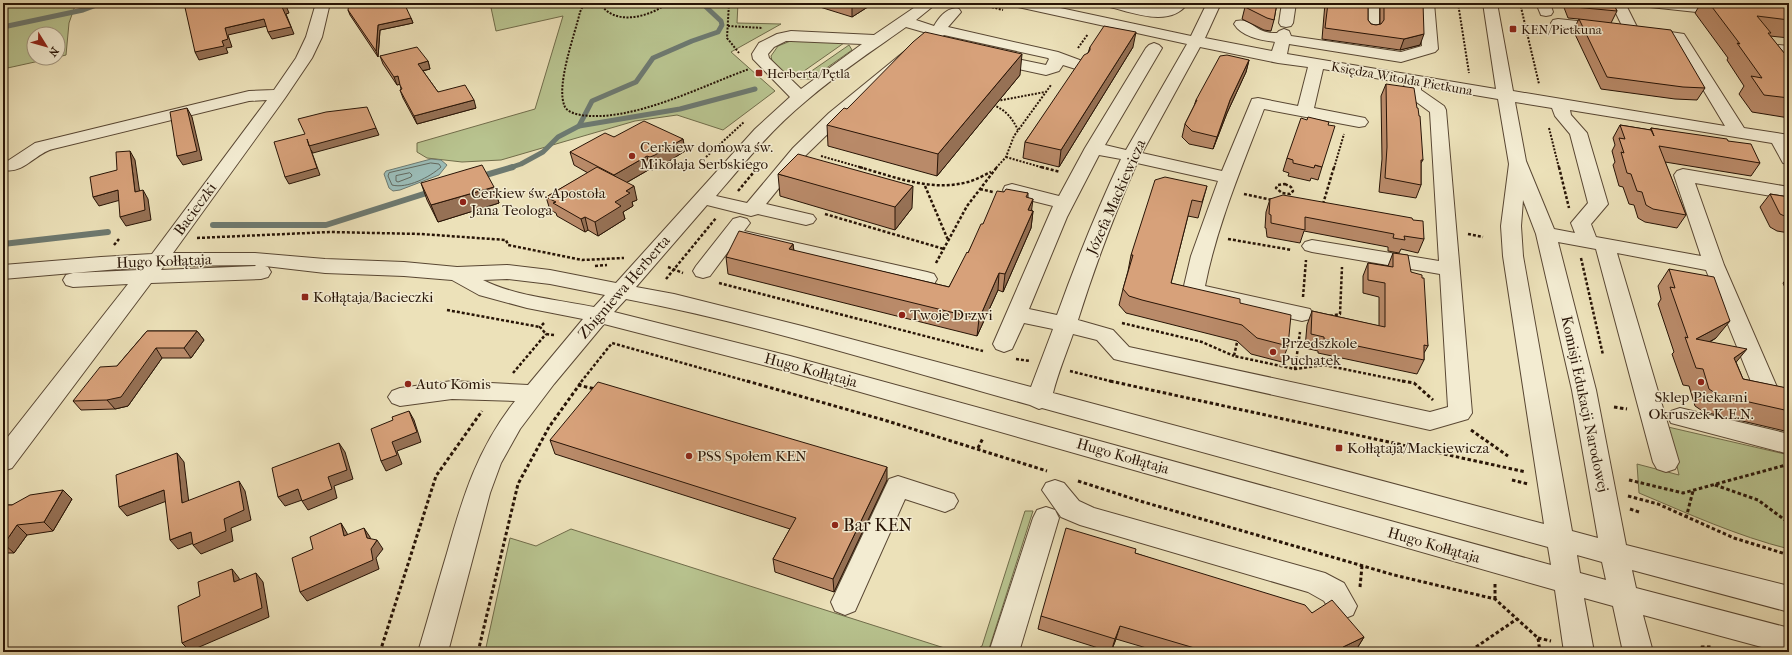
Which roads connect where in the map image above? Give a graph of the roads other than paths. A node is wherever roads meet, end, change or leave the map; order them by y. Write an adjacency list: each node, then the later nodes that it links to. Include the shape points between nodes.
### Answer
1 (323, 3): 32 (street, Bacieczki, via 314,37 304,58)
2 (930, 3): 15 (street, Zbigniewa Herberta)
3 (1018, 3): 24 (street, Księdza Witolda Pietkuna)
4 (1110, 3): 5 (street, via 1162,13 1175,10)
5 (1181, 3)
6 (1214, 3): 24 (street, Józefa Mackiewicza)
7 (1289, 3): 21 (street)
8 (1372, 3): 19 (street)
9 (1427, 3): 21 (street, via 1430,49 1401,57)
10 (1490, 3): 33 (street, Komisji Edukacji Narodowej)
11 (1618, 3): 20 (street)
12 (1650, 3): 16 (street)
13 (1778, 3): 16 (street)
14 (954, 12): 22 (street, via 942,24)
15 (902, 14): 22 (street); 23 (street, Zbigniewa Herberta)
16 (1789, 18)
17 (1558, 23): 20 (street)
18 (1241, 24): 21 (street, via 1259,36)
19 (1372, 30)
20 (1631, 31): 38 (street, via 1679,37)
21 (1285, 32): 27 (street)
22 (935, 38): 28 (street, via 1053,55); 50 (street, via 854,100 801,151)
23 (878, 40): 34 (street, Zbigniewa Herberta); 34 (street, via 791,36 778,39 764,48 760,54 761,59)
24 (1196, 41): 27 (street, Księdza Witolda Pietkuna); 41 (street, Józefa Mackiewicza)
25 (1154, 48): 40 (street)
26 (982, 57): 28 (street, via 1041,70)
27 (1278, 58): 29 (street, Księdza Witolda Pietkuna)
28 (1056, 63): 30 (street)
29 (1316, 64): 31 (street, Księdza Witolda Pietkuna); 36 (street)
30 (1079, 65)
31 (1412, 80): 33 (street, Księdza Witolda Pietkuna); 58 (street, via 1413,92 1438,110)
32 (279, 95): 44 (street, via 249,96 41,147); 57 (street, Bacieczki)
33 (1506, 95): 35 (street, Księdza Witolda Pietkuna); 43 (street, Komisji Edukacji Narodowej)
34 (800, 97): 48 (street, Zbigniewa Herberta, via 761,133)
35 (1559, 104): 38 (street, Księdza Witolda Pietkuna); 54 (street, via 1563,116 1578,133 1598,204 1581,223)
36 (1305, 112): 37 (street); 45 (street, via 1258,103)
37 (1353, 121)
38 (1738, 132): 39 (street, Księdza Witolda Pietkuna)
39 (1784, 139): 42 (street)
40 (1094, 148): 41 (street); 49 (street)
41 (1131, 157): 45 (street); 68 (street, Józefa Mackiewicza, via 1106,212)
42 (1789, 159)
43 (1517, 161): 53 (street, Komisji Edukacji Narodowej); 81 (street, Komisji Edukacji Narodowej, via 1511,226 1513,256)
44 (11, 166)
45 (1226, 184): 66 (street, via 1201,256 1194,290)
46 (1012, 190): 49 (street)
47 (1789, 193): 56 (street, via 1683,174)
48 (702, 198): 50 (street); 64 (street, Zbigniewa Herberta)
49 (1064, 203): 65 (street)
50 (753, 208): 51 (street); 52 (street)
51 (806, 219)
52 (732, 234): 59 (street); 62 (street)
53 (1546, 234): 54 (street); 82 (street, Komisji Edukacji Narodowej, via 1582,382)
54 (1597, 243): 56 (street); 77 (street)
55 (1309, 249): 58 (street, via 1342,251)
56 (1714, 265): 71 (street)
57 (152, 268): 60 (street, Hugo Kołłątaja, via 101,263); 61 (street, Hugo Kołłątaja, via 245,274 325,266); 63 (street, Hugo Kołłątaja); 76 (street, Bacieczki)
58 (1450, 269): 68 (street, via 1460,413 1430,421 1122,353 1105,335)
59 (703, 271)
60 (3, 272)
61 (457, 274): 64 (street, Hugo Kołłątaja, via 507,272); 67 (street, Hugo Kołłątaja, via 486,290)
62 (927, 279)
63 (3, 286)
64 (621, 290): 67 (street, Zbigniewa Herberta); 73 (street, Hugo Kołłątaja, via 802,334)
65 (1017, 314): 68 (street); 69 (street)
66 (1302, 314)
67 (599, 315): 70 (street, Zbigniewa Herberta); 83 (street, Hugo Kołłątaja, via 790,364)
68 (1065, 324): 73 (street, Józefa Mackiewicza)
69 (1004, 344)
70 (534, 394): 72 (street, via 452,390); 89 (street, Zbigniewa Herberta, via 500,443 477,493)
71 (1768, 394)
72 (400, 397)
73 (1039, 400): 81 (street, Hugo Kołłątaja)
74 (1680, 417): 75 (street)
75 (1789, 444)
76 (3, 461)
77 (1666, 462)
78 (1055, 490): 87 (street, via 1070,510 1315,582 1334,592)
79 (945, 501): 86 (street, via 898,486)
80 (1046, 518): 90 (street)
81 (1559, 538): 82 (street, Hugo Kołłątaja); 83 (street, Komisji Edukacji Narodowej)
82 (1614, 553): 84 (street, Komisji Edukacji Narodowej); 85 (street, Hugo Kołłątaja)
83 (1566, 582): 84 (street, Hugo Kołłątaja); 91 (street, Komisji Edukacji Narodowej)
84 (1625, 598): 88 (street, Hugo Kołłątaja); 92 (street, Komisji Edukacji Narodowej)
85 (1789, 599)
86 (845, 602)
87 (1343, 606)
88 (1789, 641)
89 (433, 652)
90 (1004, 652)
91 (1579, 652)
92 (1638, 652)

